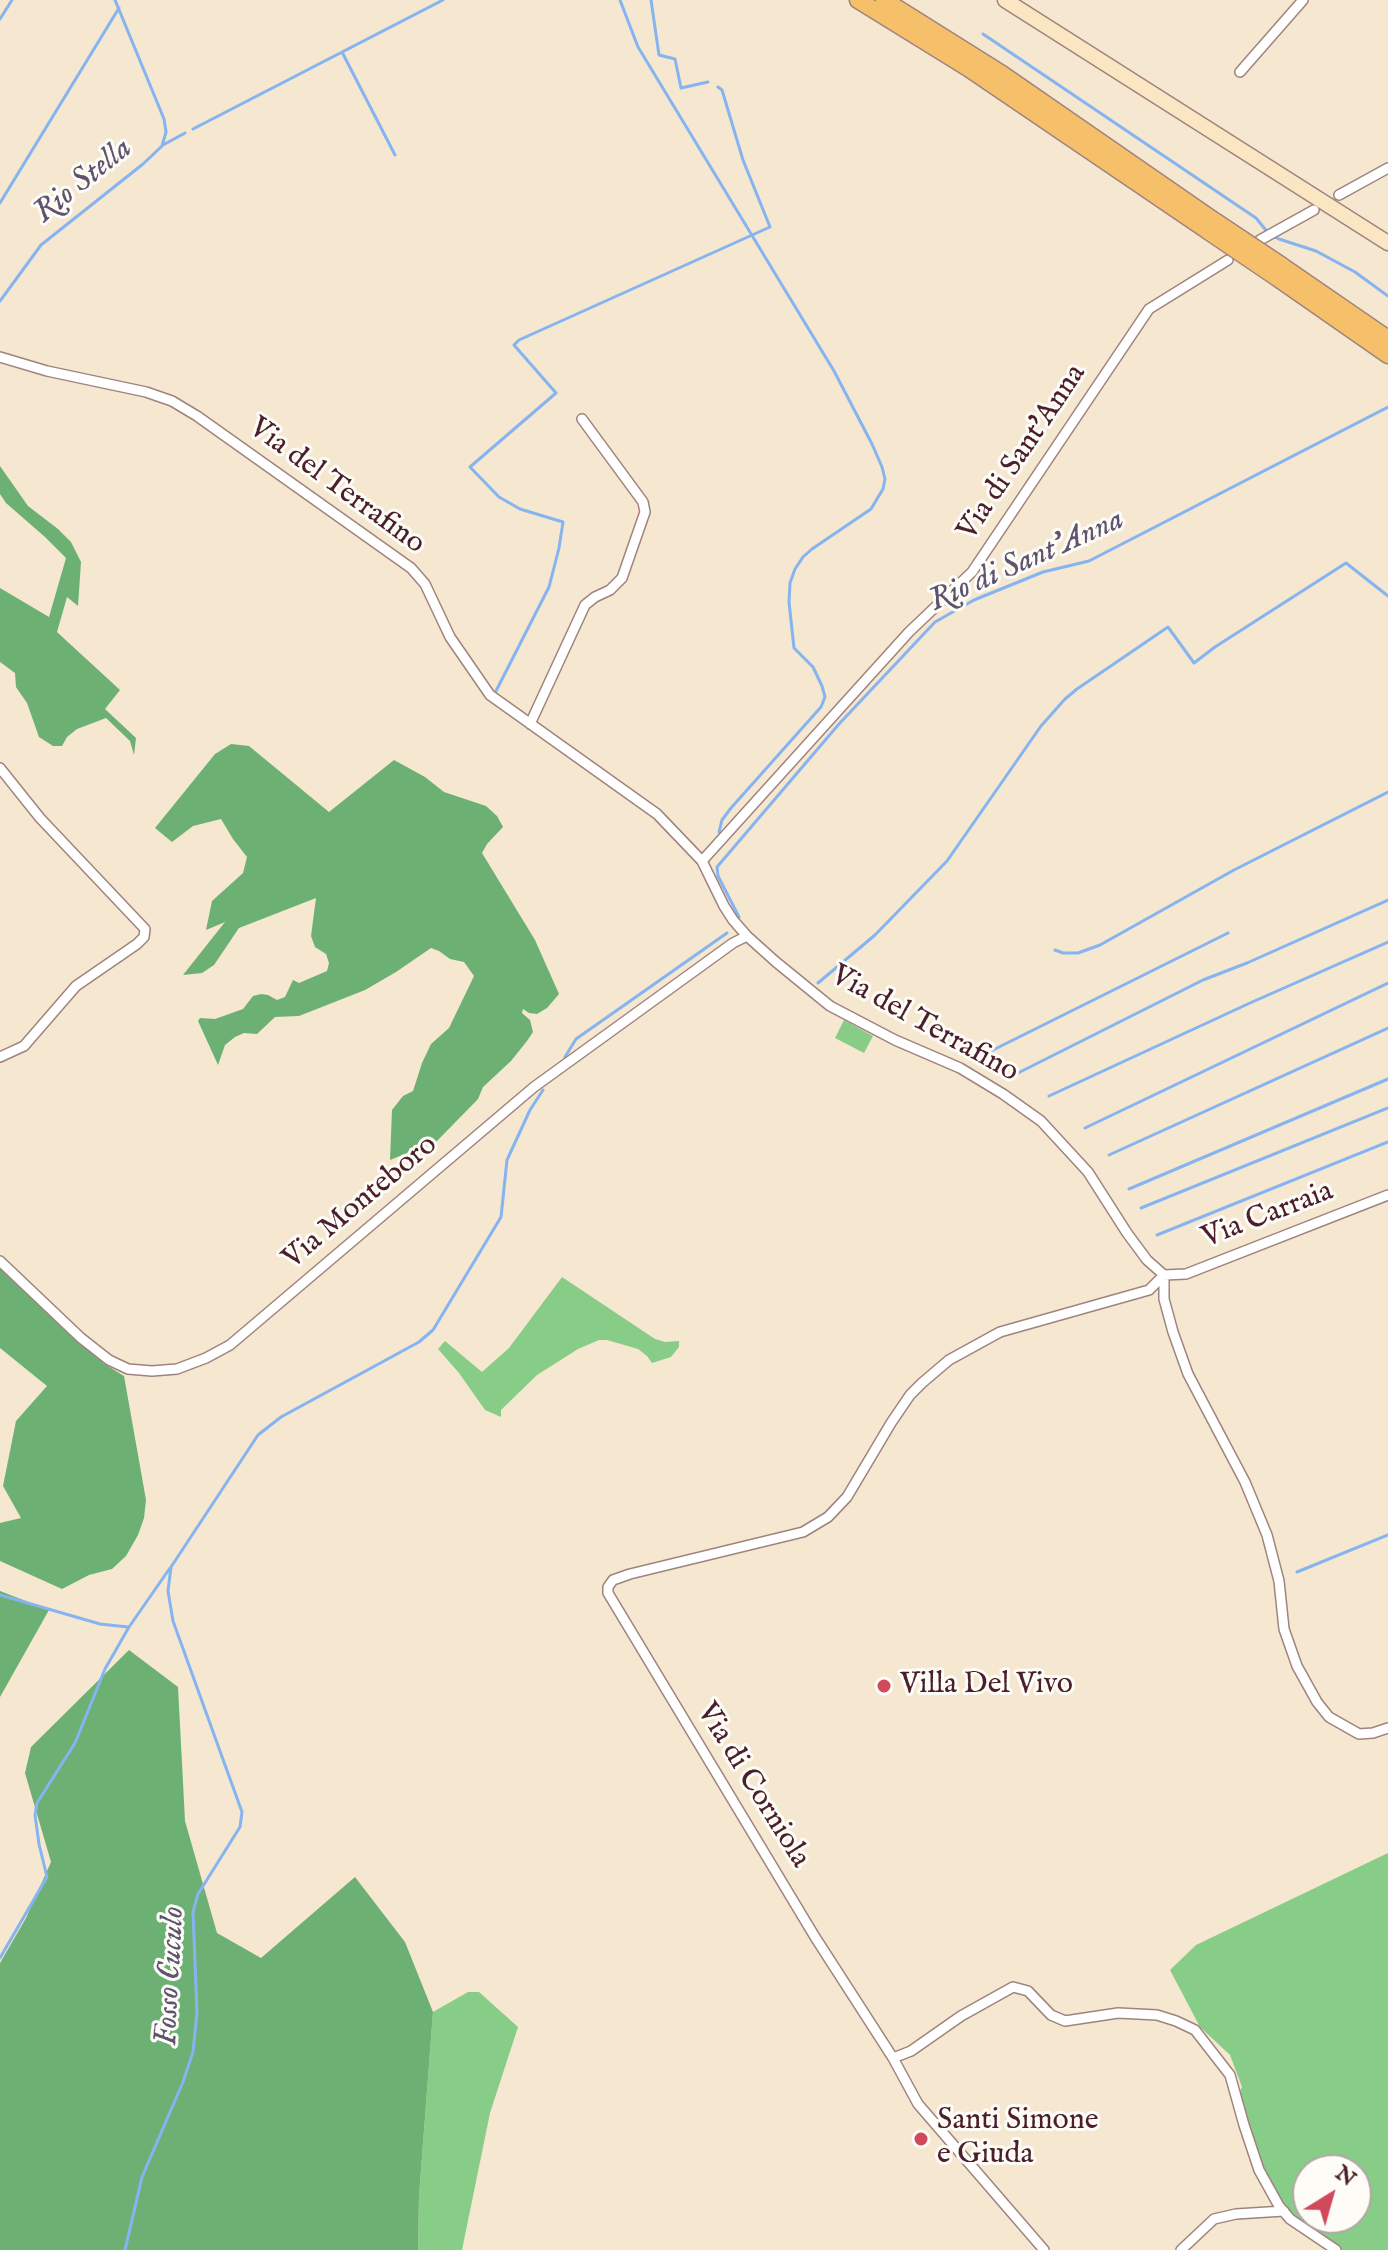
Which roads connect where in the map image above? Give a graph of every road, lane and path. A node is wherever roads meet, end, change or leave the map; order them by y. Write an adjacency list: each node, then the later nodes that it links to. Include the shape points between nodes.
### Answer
1 (858, 0): 9 (highway)
2 (884, 0): 9 (highway, via 1002,74)
3 (1005, 0): 11 (main road)
4 (1303, 0): 5 (street)
5 (1240, 72)
6 (1388, 168): 7 (street)
7 (1339, 195)
8 (1314, 210): 10 (street)
9 (1212, 226): 13 (highway, bridge)
10 (1267, 236)
11 (1388, 243)
12 (1228, 260): 20 (street, Via di Sant'Anna, via 1149,309 972,572 909,632)
13 (1279, 272): 14 (highway); 15 (highway)
14 (1388, 339)
15 (1388, 355)
16 (0, 358): 18 (street, Via del Terrafino, via 146,392 197,416 411,568 481,684)
17 (582, 419): 18 (street, via 645,512 622,578 585,605)
18 (530, 724): 20 (street, Via del Terrafino, via 657,814)
19 (0, 768): 22 (street, via 145,929 137,944 76,986 24,1046)
20 (702, 861): 21 (street, Via del Terrafino, via 724,906)
21 (747, 936): 24 (street, Via Monteboro, via 534,1087 230,1345 206,1358 177,1369 128,1369 81,1338); 25 (street, Via del Terrafino, via 830,1006 960,1068 1041,1121 1088,1172 1127,1233)
22 (0, 1057)
23 (1388, 1195): 25 (street, Via Carraia, via 1186,1274)
24 (0, 1261)
25 (1164, 1275): 26 (street, via 1164,1299 1188,1374 1267,1535 1284,1629 1297,1666 1329,1717 1359,1734); 27 (street, Via di Corniola, via 1149,1290 1000,1332 949,1360 910,1395 847,1497 803,1532 630,1574 608,1587 651,1668)
26 (1388, 1728)
27 (893, 2058): 28 (street, via 1013,1987 1028,1991 1051,2015 1065,2021 1118,2013 1176,2021 1195,2030 1230,2075 1259,2170); 29 (street, via 918,2104)
28 (1284, 2211): 30 (street, via 1214,2219); 31 (street)
29 (1044, 2250)
30 (1181, 2250)
31 (1336, 2250)

